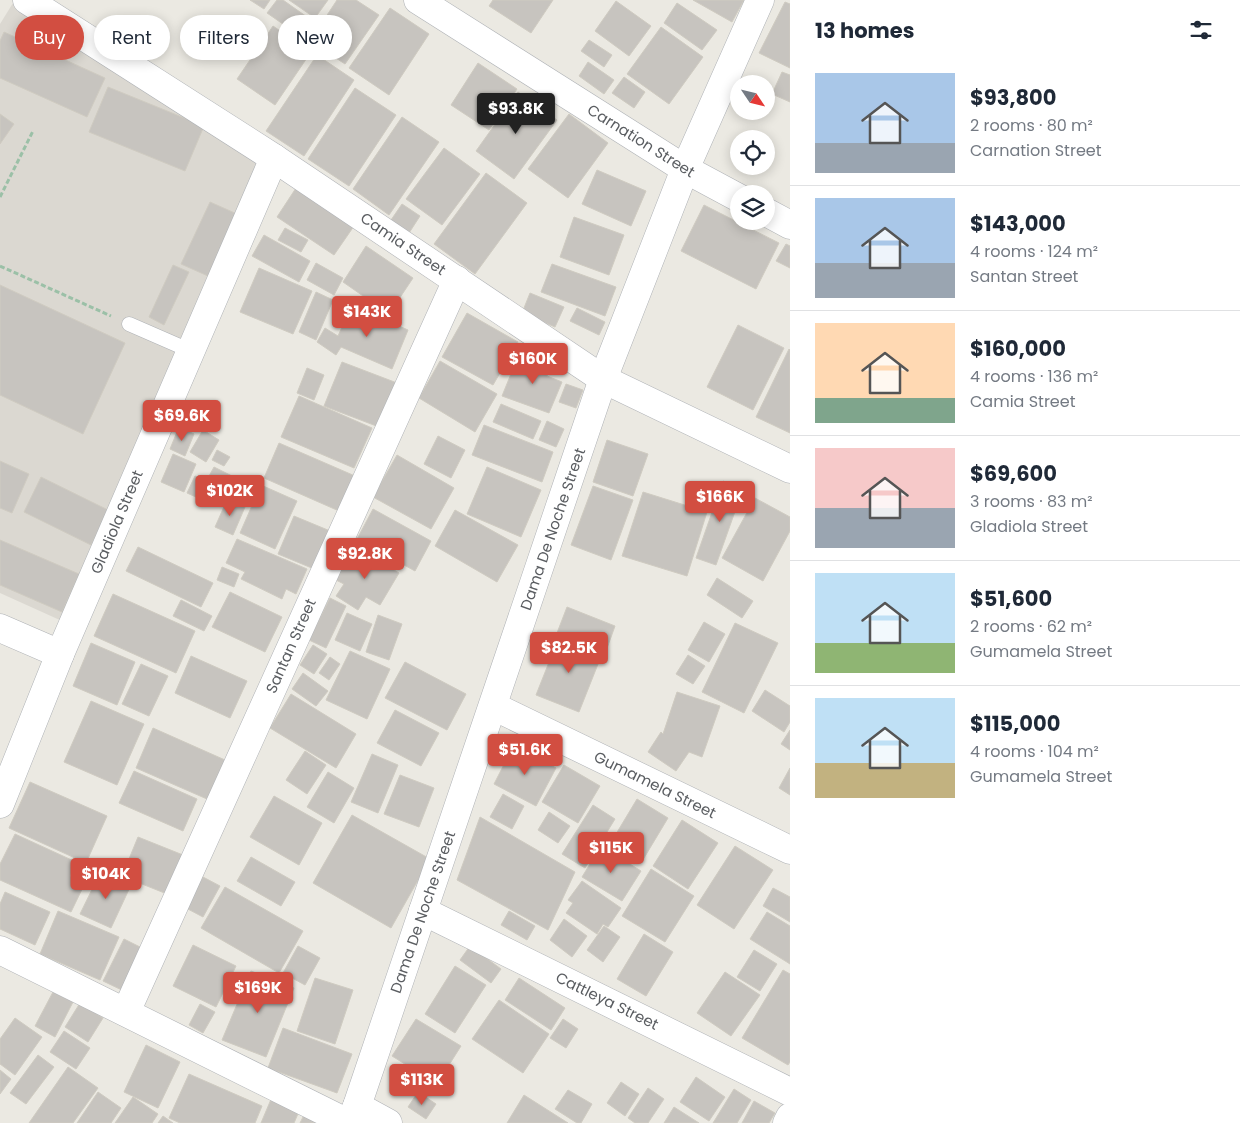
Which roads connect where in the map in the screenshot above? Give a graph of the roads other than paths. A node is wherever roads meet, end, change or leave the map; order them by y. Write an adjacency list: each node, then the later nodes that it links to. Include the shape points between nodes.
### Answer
1 (27, 0): 4 (street, Camia Street)
2 (418, 0): 5 (street, Carnation Street)
3 (760, 0): 5 (street, Dama De Noche Street)
4 (274, 158): 9 (street, Camia Street); 11 (street, Gladiola Street)
5 (685, 169): 6 (street, Carnation Street); 12 (street, Dama De Noche Street)
6 (730, 193)
7 (775, 217): 8 (street)
8 (790, 225)
9 (457, 280): 12 (street, Camia Street); 21 (street, Santan Street)
10 (129, 324): 11 (lane)
11 (191, 350): 15 (street, Gladiola Street)
12 (603, 379): 13 (street, Camia Street); 16 (street, Dama De Noche Street)
13 (790, 469)
14 (0, 628): 15 (street)
15 (60, 654): 17 (street, Gladiola Street)
16 (493, 706): 18 (street, Gumamela Street); 19 (street, Dama De Noche Street)
17 (0, 804)
18 (790, 850)
19 (423, 910): 22 (street, Cattleya Street); 24 (street, Dama De Noche Street)
20 (0, 950): 21 (street)
21 (126, 1012): 24 (street)
22 (790, 1092)
23 (790, 1117): 26 (street)
24 (351, 1118): 25 (street)
25 (388, 1123)
26 (787, 1123)

